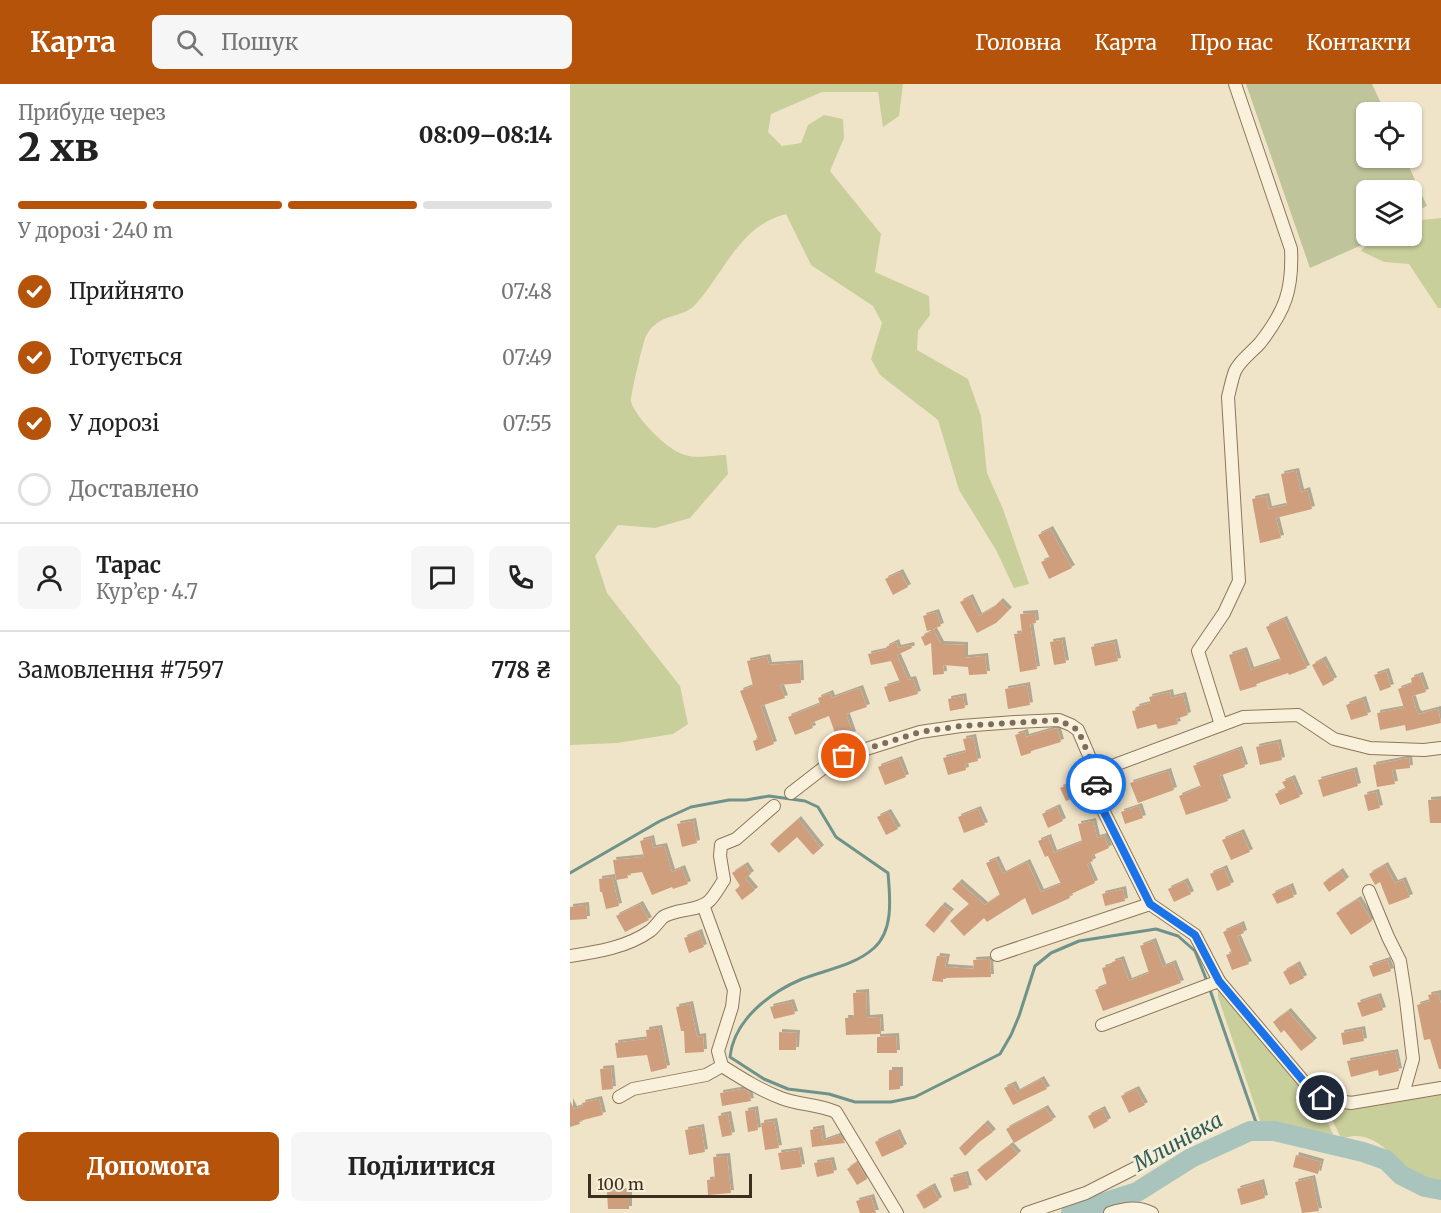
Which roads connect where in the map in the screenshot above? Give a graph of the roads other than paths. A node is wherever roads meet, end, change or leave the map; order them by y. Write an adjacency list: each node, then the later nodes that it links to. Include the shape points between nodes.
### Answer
1 (1235, 84): 2 (street, via 1291,249 1292,269 1283,310 1236,369 1228,398 1239,581 1224,613 1198,651)
2 (1221, 725): 3 (street, via 1243,717 1298,715 1334,739 1370,748); 4 (street)
3 (1441, 748)
4 (1096, 772): 5 (street, via 1078,730 1071,725 1059,720 1015,722 920,732 844,756); 8 (street, via 1097,798)
5 (791, 793)
6 (774, 806): 9 (street, via 736,838 721,845 724,880)
7 (1369, 891): 16 (street, via 1400,961 1413,1059)
8 (1150, 904): 10 (street); 12 (street, via 1195,935)
9 (703, 905): 11 (street, via 663,918 636,939); 14 (street, via 734,990 718,1052)
10 (997, 955)
11 (570, 956)
12 (1216, 982): 13 (street); 16 (street, via 1322,1098 1352,1103)
13 (1102, 1025)
14 (722, 1066): 17 (street, via 706,1076 633,1089); 19 (street, via 783,1099 836,1112)
15 (1441, 1088): 16 (street)
16 (1404, 1094)
17 (619, 1097)
18 (1151, 1160): 20 (street, via 1086,1192)
19 (897, 1213)
20 (1027, 1213)
21 (1110, 1213): 22 (street, via 1141,1208)
22 (1152, 1213)

